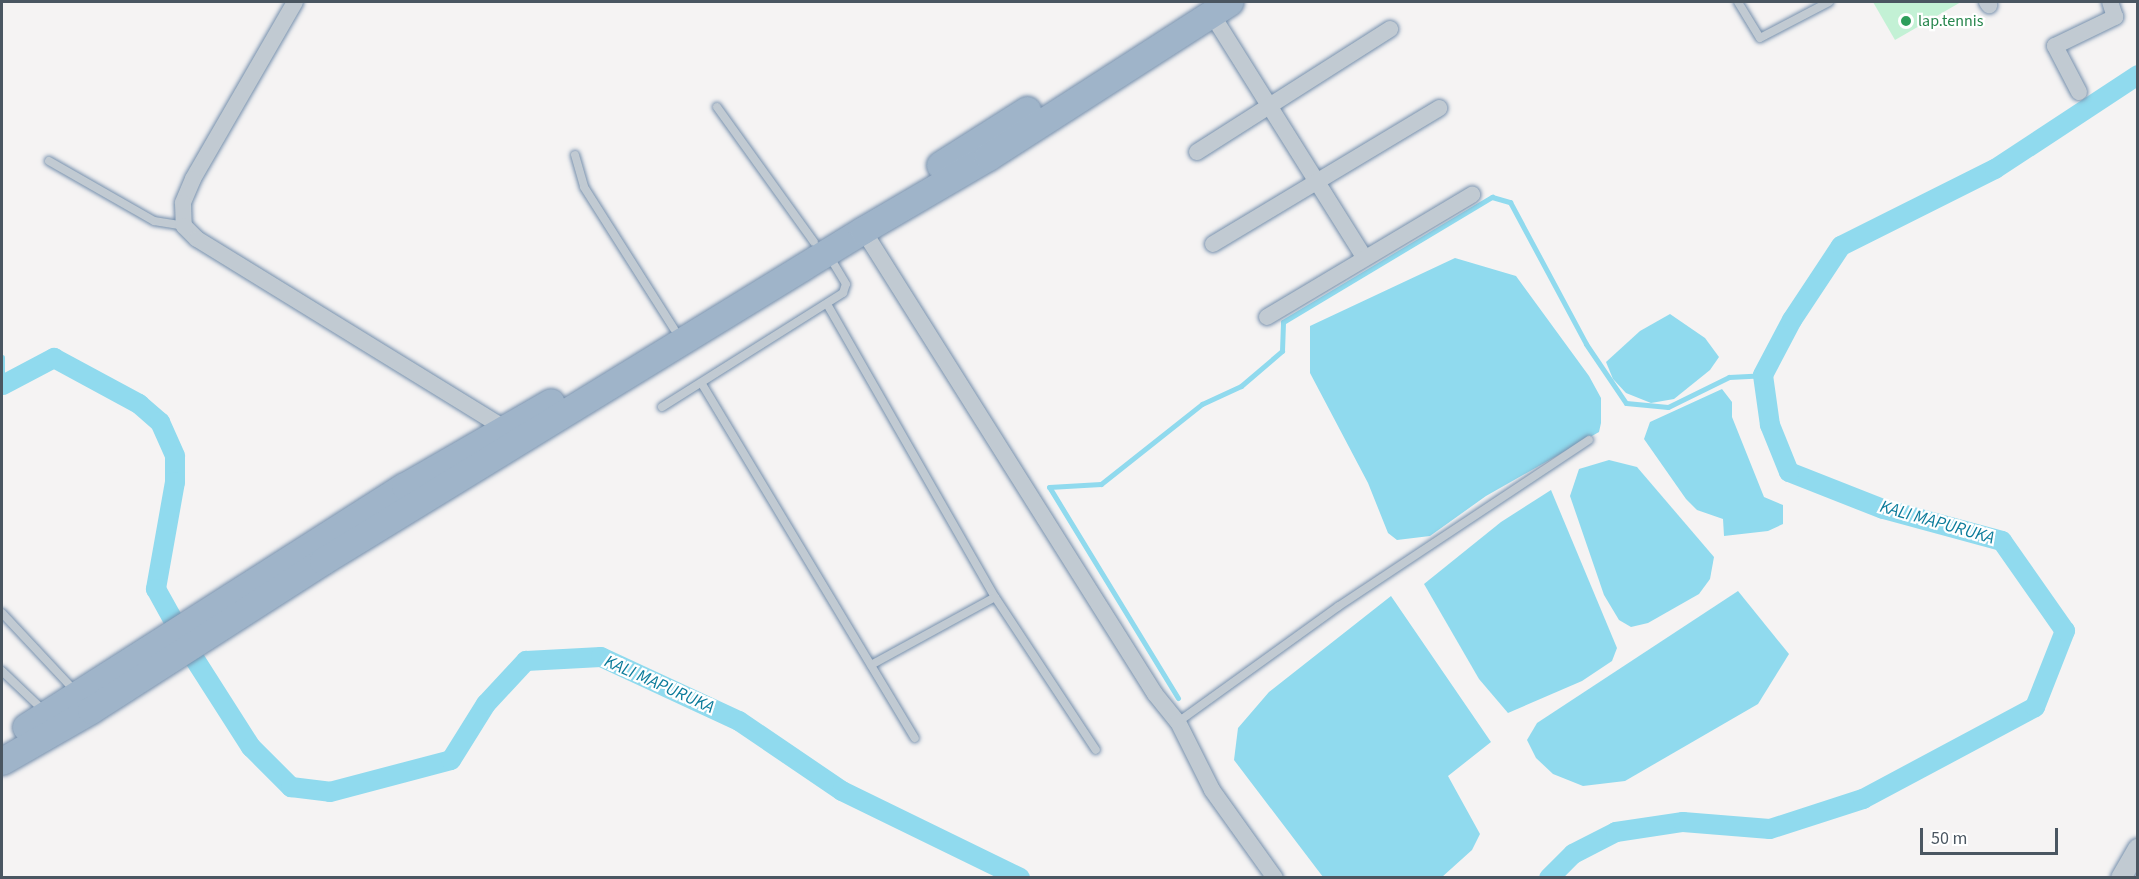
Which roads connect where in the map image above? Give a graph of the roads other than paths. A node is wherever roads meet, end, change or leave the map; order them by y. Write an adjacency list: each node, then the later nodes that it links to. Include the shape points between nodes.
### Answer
1 (293, 2): 16 (street, via 193,179 183,203)
2 (1738, 2): 3 (lane, via 1760,39)
3 (1829, 2)
4 (2110, 2): 7 (street, via 2115,17 2055,46)
5 (1213, 5): 8 (street); 17 (highway, via 988,157); 19 (highway)
6 (1390, 29): 8 (street)
7 (2079, 92)
8 (1270, 104): 11 (street); 14 (street)
9 (717, 107): 19 (lane)
10 (1439, 108): 14 (street)
11 (1197, 152)
12 (575, 155): 23 (lane, via 584,187)
13 (49, 161): 16 (lane, via 154,221)
14 (1317, 182): 18 (street); 20 (street)
15 (1472, 195): 20 (street)
16 (184, 226): 26 (street, via 203,243)
17 (862, 230): 19 (highway); 35 (street, via 1142,674)
18 (1213, 244)
19 (821, 248): 21 (lane, via 846,289); 23 (highway); 28 (highway)
20 (1364, 257): 22 (street)
21 (827, 304): 24 (lane); 29 (lane)
22 (1267, 317)
23 (674, 329): 26 (highway)
24 (702, 384): 25 (lane); 31 (lane)
25 (662, 407)
26 (506, 429): 28 (highway, via 405,486)
27 (1588, 440): 35 (lane, via 1339,606)
28 (317, 554): 33 (highway)
29 (995, 597): 31 (lane); 38 (lane)
30 (2, 613): 33 (lane)
31 (872, 665): 36 (lane)
32 (2, 671): 34 (lane)
33 (84, 702): 34 (highway)
34 (53, 721): 37 (highway); 39 (highway)
35 (1179, 722): 41 (street, via 1212,790)
36 (915, 738)
37 (2, 742)
38 (1096, 750)
39 (2, 761)
40 (2138, 849): 42 (street)
41 (1275, 878)
42 (2121, 878)

